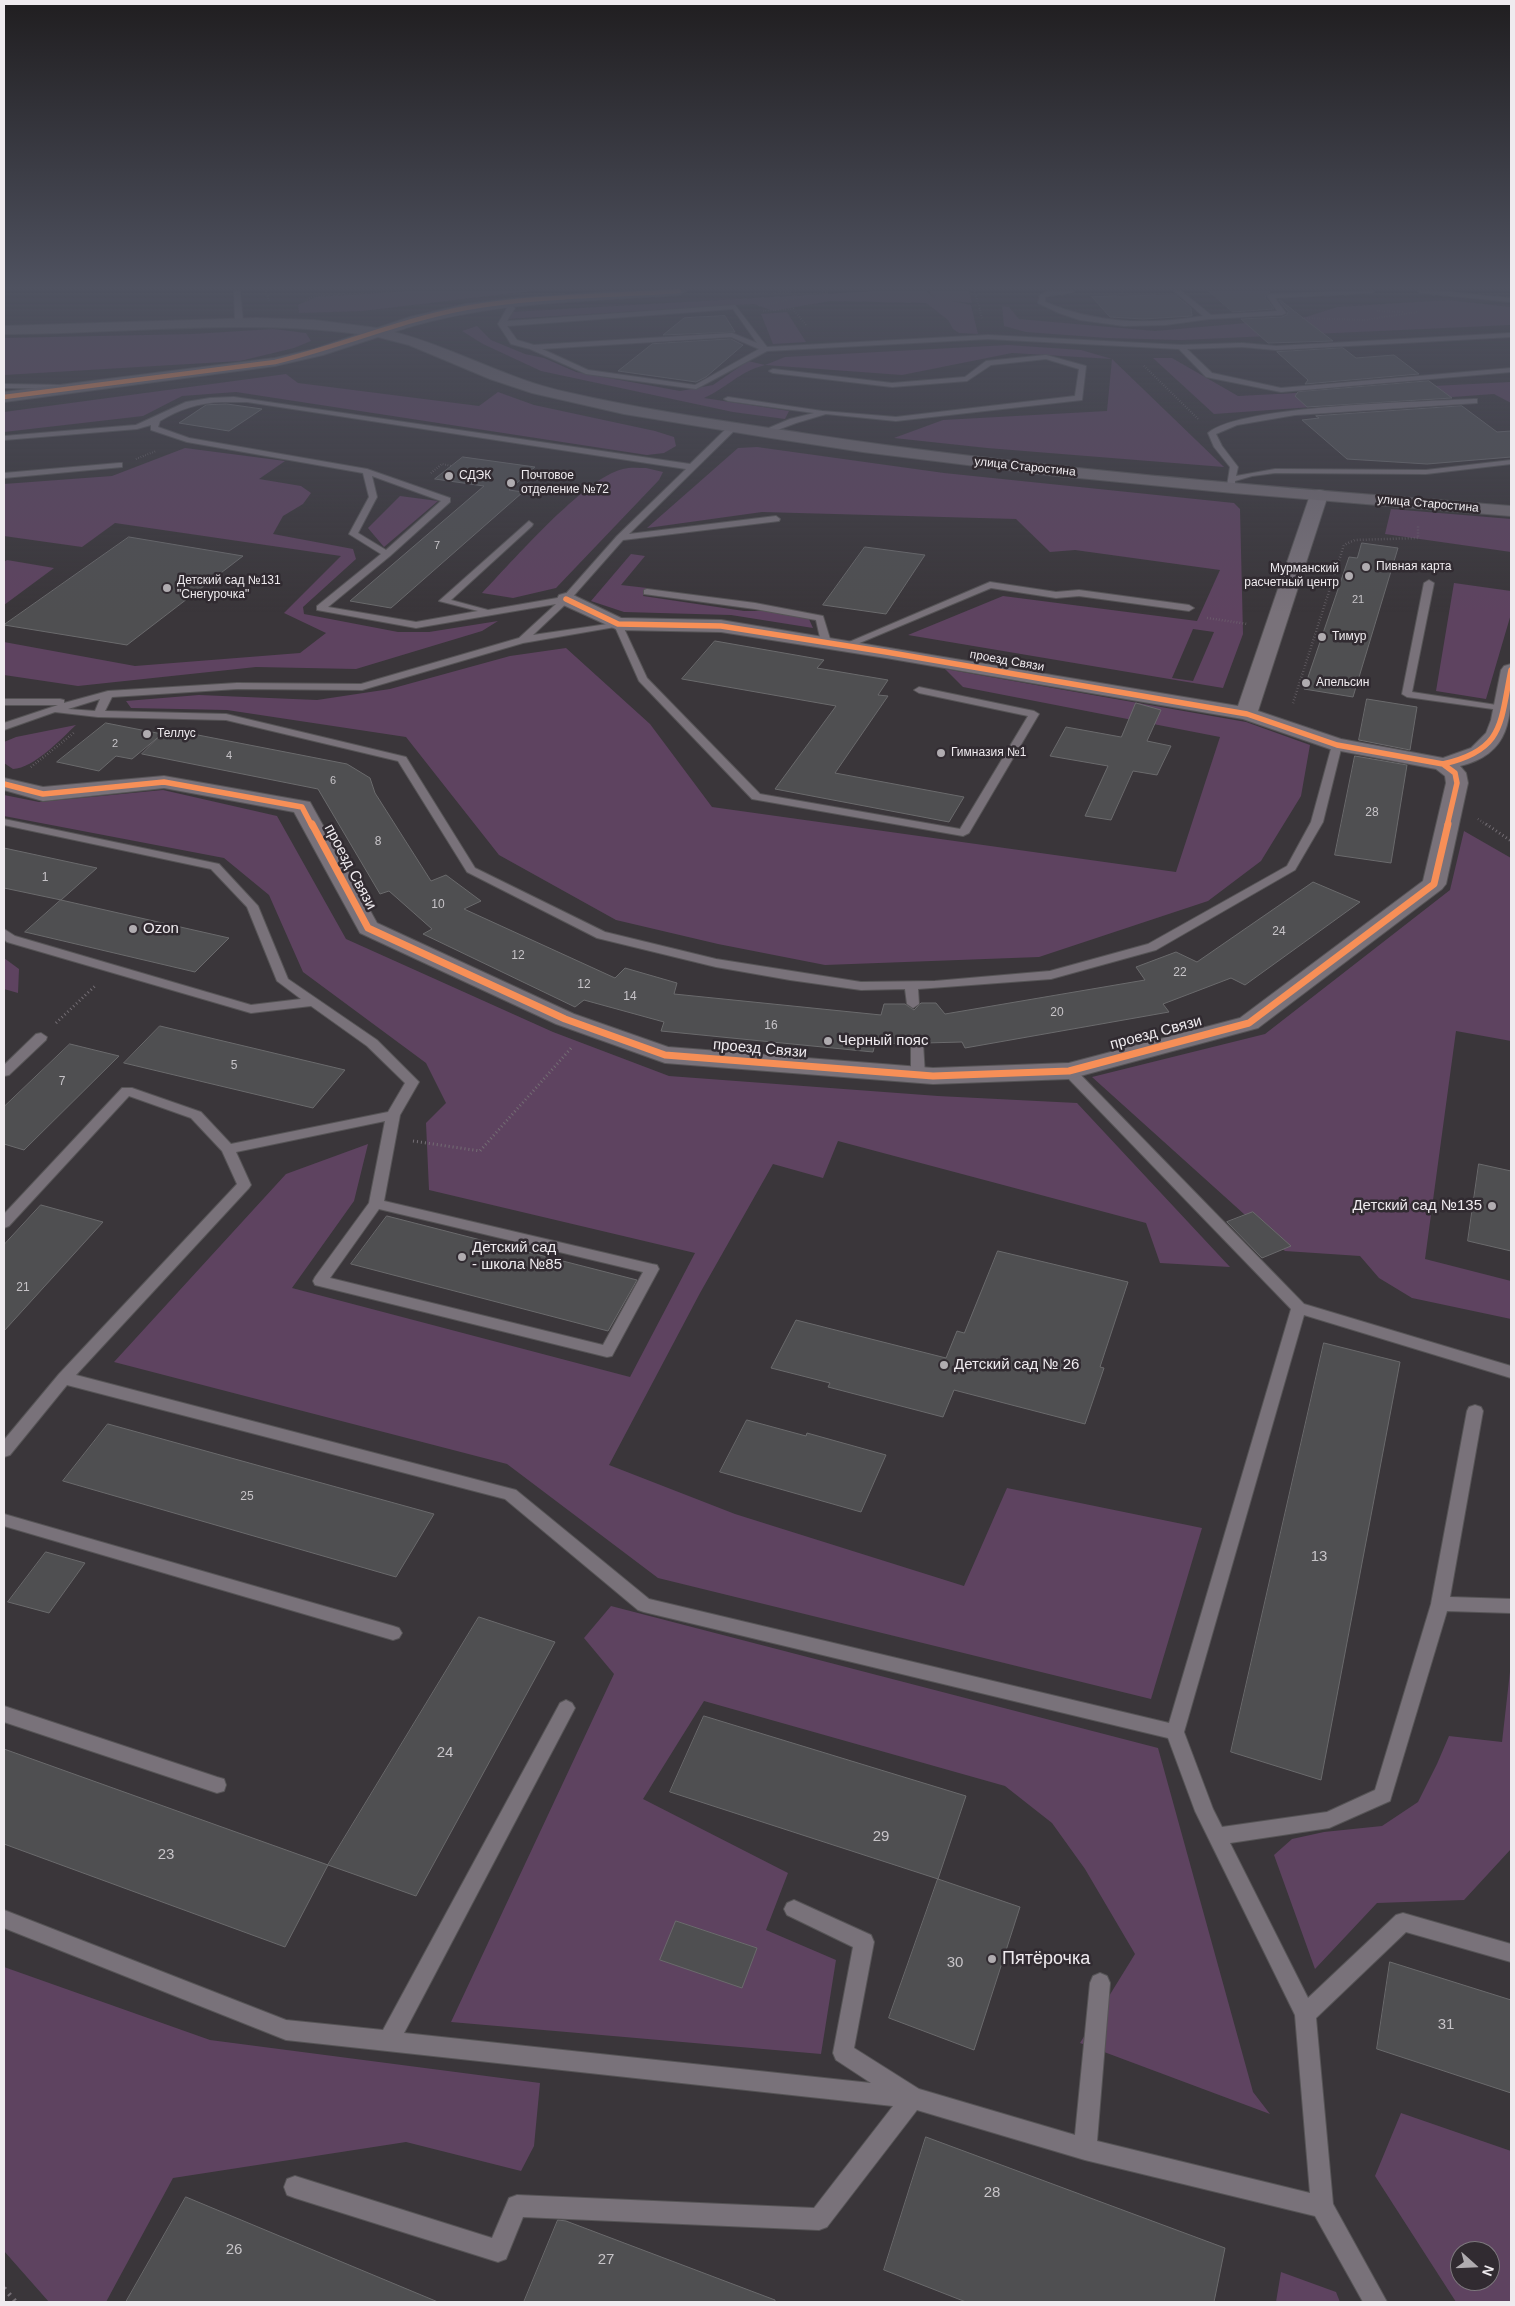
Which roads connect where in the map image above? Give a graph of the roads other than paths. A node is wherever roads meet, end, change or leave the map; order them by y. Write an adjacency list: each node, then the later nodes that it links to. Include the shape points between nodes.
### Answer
1 (214, 399): 8 (lane, via 186,403)
2 (227, 399): 14 (lane)
3 (585, 399): 9 (main road, улица Старостина)
4 (728, 399): 7 (lane)
5 (1074, 399): 7 (lane, via 896,419)
6 (1474, 401): 17 (lane, via 1295,413 1235,423 1212,433 1218,447 1234,467)
7 (826, 412): 10 (lane)
8 (156, 420): 11 (lane, via 137,427); 15 (lane, via 154,428 187,440)
9 (734, 426): 10 (main road, улица Старостина); 14 (lane)
10 (767, 432): 17 (main road, улица Старостина, via 1006,466)
11 (4, 438)
12 (1511, 462): 17 (lane, via 1426,472 1275,471 1251,474)
13 (119, 465): 16 (lane)
14 (692, 467): 22 (lane)
15 (367, 471): 23 (lane, via 372,497 353,534); 23 (lane, via 447,500)
16 (4, 476)
17 (1231, 484): 18 (main road, улица Старостина)
18 (1319, 495): 19 (main road, улица Старостина); 41 (street)
19 (1511, 511)
20 (776, 519): 22 (lane)
21 (530, 524): 28 (lane, via 444,601)
22 (620, 538): 26 (lane)
23 (386, 554): 28 (lane, via 320,608 416,624)
24 (1429, 584): 38 (lane, via 1407,694)
25 (646, 592): 31 (lane, via 771,607 820,618)
26 (566, 599): 28 (lane); 29 (street, проезд Связи); 30 (lane)
27 (1189, 608): 32 (lane, via 990,585)
28 (495, 612)
29 (618, 624): 30 (lane); 31 (street, проезд Связи, via 721,626); 34 (lane, via 643,679 756,797 963,833 1034,714)
30 (522, 640): 35 (lane, via 362,687 237,686)
31 (826, 642): 32 (street, проезд Связи)
32 (847, 645): 41 (street, проезд Связи)
33 (1511, 673): 38 (street, проезд Связи)
34 (919, 690)
35 (108, 694): 36 (lane); 40 (lane)
36 (82, 701): 37 (lane); 39 (lane)
37 (4, 702)
38 (1503, 709): 44 (street, проезд Связи, via 1496,737 1488,747 1462,761)
39 (49, 711): 40 (lane); 42 (lane)
40 (98, 714): 48 (lane, via 226,717 402,759 470,870 601,935 716,963 790,976 861,986)
41 (1247, 714): 43 (street, проезд Связи)
42 (4, 727)
43 (1337, 745): 44 (street, проезд Связи); 48 (lane, via 1317,822 1291,868 1152,948 1051,975)
44 (1443, 764): 53 (street, проезд Связи, via 1455,773 1458,783 1434,884 1249,1023)
45 (5, 785): 55 (street, проезд Связи, via 43,794 164,782 302,807 368,928 565,1019 666,1055)
46 (4, 822): 49 (lane, via 215,866 252,906 284,981)
47 (4, 933): 49 (lane, via 11,939 251,1009)
48 (911, 985): 50 (lane)
49 (312, 1002): 56 (lane, via 372,1043 412,1082)
50 (913, 1004)
51 (42, 1036): 54 (lane)
52 (917, 1043): 55 (lane)
53 (1069, 1071): 55 (street, проезд Связи); 60 (lane)
54 (4, 1072)
55 (918, 1075)
56 (393, 1115): 57 (lane); 58 (lane)
57 (228, 1149): 59 (lane, via 196,1115 127,1091); 62 (lane, via 244,1186)
58 (376, 1204): 58 (lane, via 547,1244 652,1269 607,1352 320,1281)
59 (4, 1223)
60 (1299, 1308): 61 (lane); 71 (lane)
61 (1511, 1372)
62 (64, 1378): 64 (lane); 71 (lane, via 510,1494 644,1605)
63 (1475, 1411): 66 (lane)
64 (4, 1451)
65 (4, 1520): 68 (lane)
66 (1440, 1604): 67 (lane); 73 (lane, via 1383,1795 1329,1820)
67 (1511, 1606)
68 (393, 1633)
69 (566, 1708): 79 (lane)
70 (4, 1714): 72 (lane)
71 (1175, 1732): 73 (lane)
72 (218, 1785)
73 (1216, 1836): 78 (lane)
74 (794, 1910): 80 (lane, via 864,1942 843,2053)
75 (4, 1919): 79 (lane, via 286,2030)
76 (1511, 1953): 78 (lane, via 1403,1922)
77 (1100, 1983): 81 (lane)
78 (1305, 2014): 83 (lane)
79 (389, 2041): 80 (lane)
80 (913, 2098): 81 (lane); 82 (lane, via 819,2219 517,2206 498,2251)
81 (1085, 2149): 83 (lane)
82 (295, 2187)
83 (1322, 2206): 84 (lane)
84 (1376, 2302)

